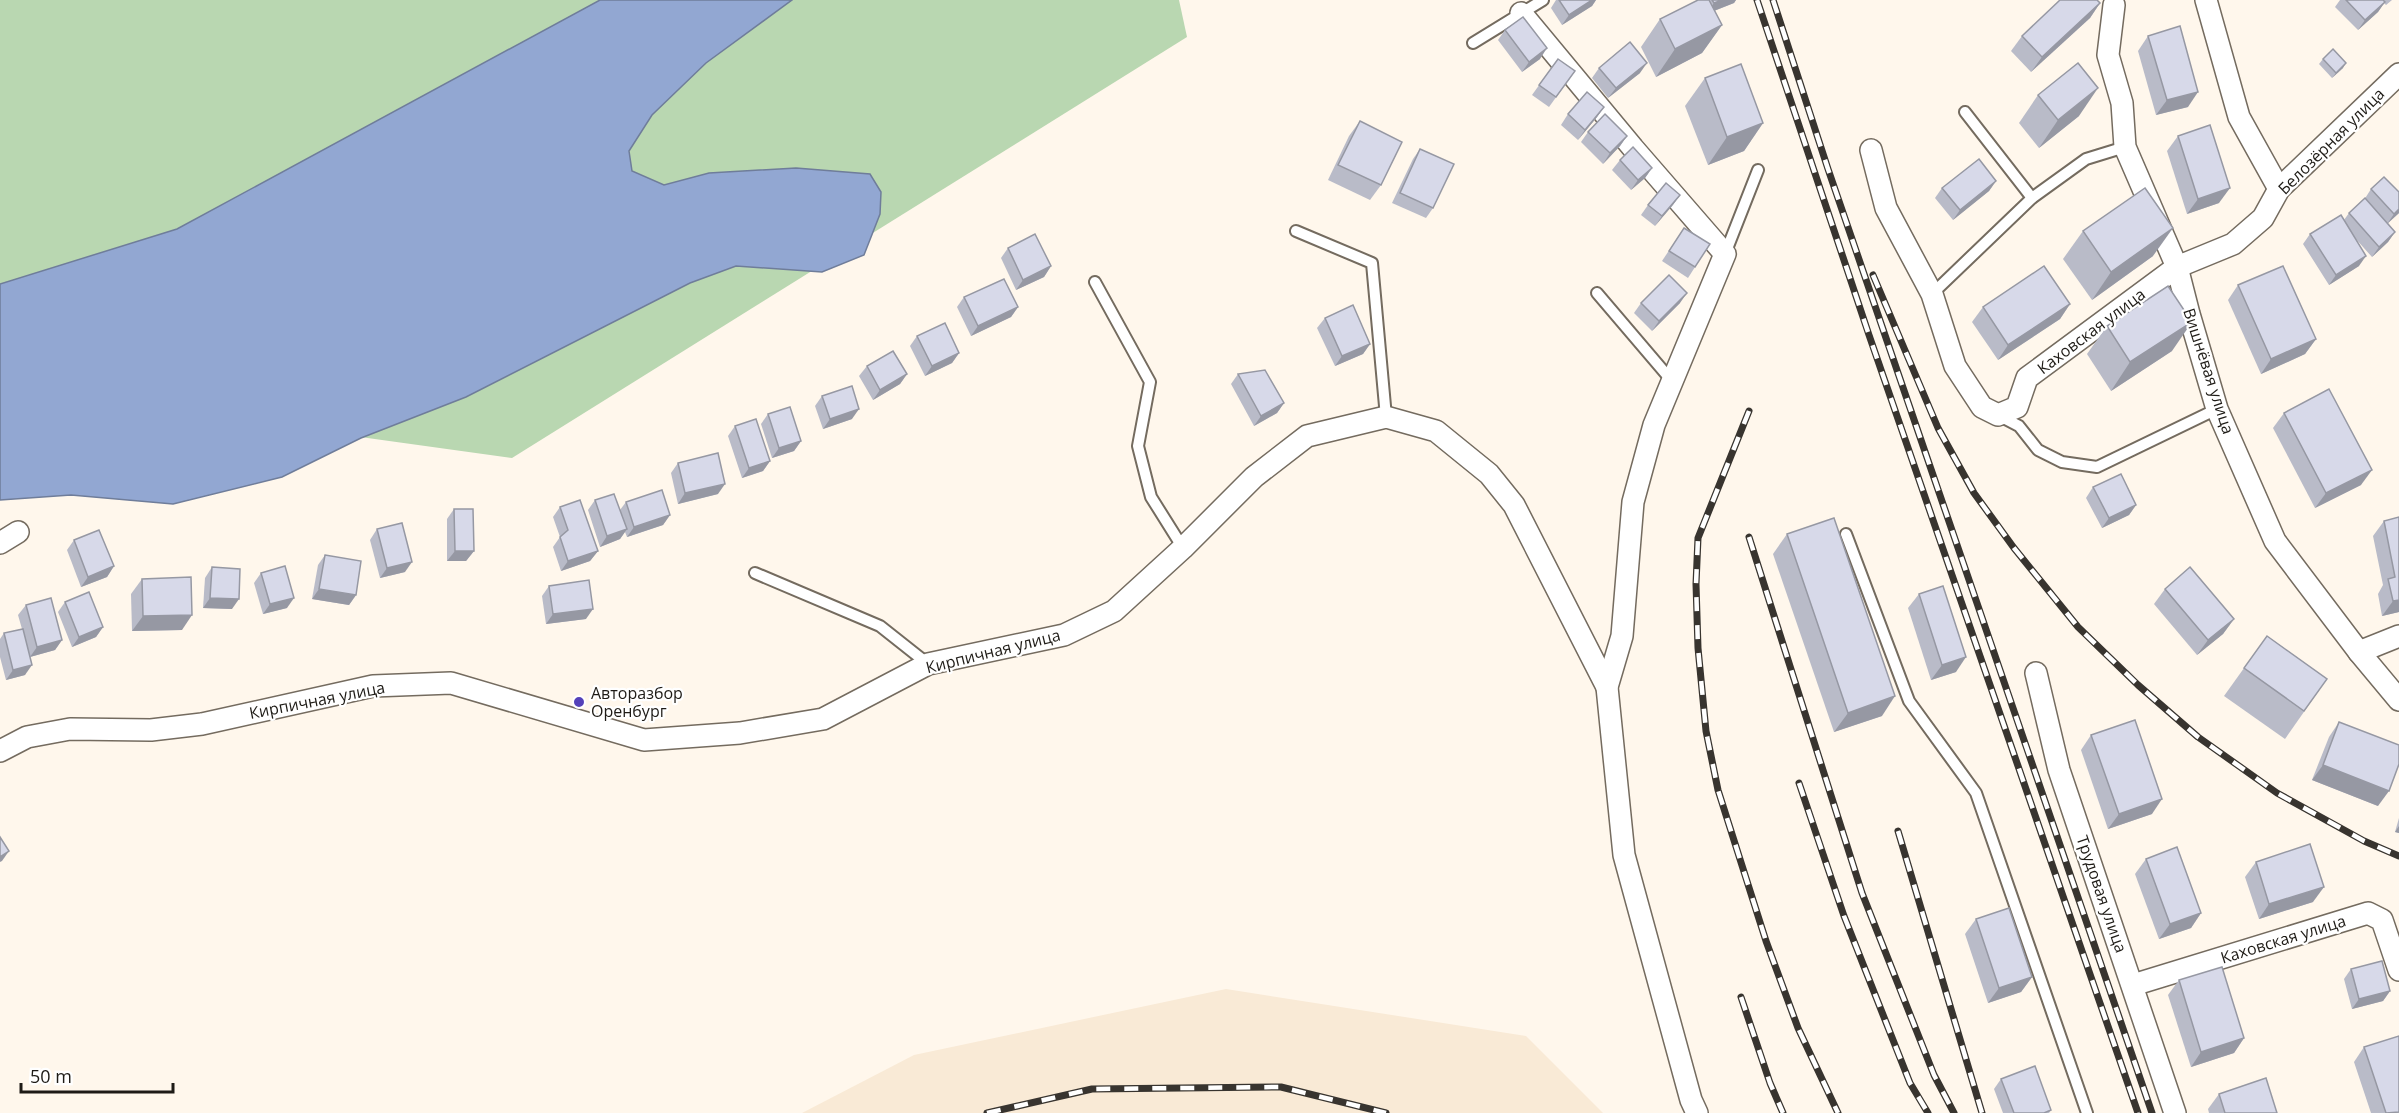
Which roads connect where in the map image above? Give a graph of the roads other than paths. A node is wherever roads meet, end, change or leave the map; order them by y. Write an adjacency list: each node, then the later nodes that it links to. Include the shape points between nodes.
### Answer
1 (1543, 0): 4 (lane)
2 (2206, 0): 11 (street, via 2239,117)
3 (2114, 5): 8 (street, Вишнёвая улица, via 2108,55 2122,103)
4 (1521, 13): 5 (lane); 14 (street)
5 (1473, 44)
6 (2399, 74): 11 (street, Белозёрная улица)
7 (1965, 112): 12 (lane)
8 (2125, 147): 12 (lane, via 2086,159); 15 (street, Вишнёвая улица)
9 (1870, 150): 18 (street, via 1886,208)
10 (1758, 170): 14 (lane)
11 (2279, 189): 15 (street, Белозёрная улица, via 2263,218 2234,244)
12 (2032, 198): 18 (lane)
13 (1296, 231): 22 (lane, via 1372,263)
14 (1725, 254): 19 (street)
15 (2177, 267): 20 (street, Вишнёвая улица); 21 (street, Каховская улица, via 2027,378 2017,407)
16 (1095, 282): 26 (lane, via 1150,382 1138,446 1152,497)
17 (1597, 293): 19 (lane)
18 (1932, 294): 21 (street, via 1954,366 1982,407)
19 (1672, 381): 32 (street, via 1654,425 1633,502 1622,636)
20 (2217, 409): 21 (lane, via 2097,466 2062,462 2038,450 2019,426); 29 (street, Вишнёвая улица, via 2275,541)
21 (1998, 415)
22 (1386, 417): 26 (street, Кирпичная улица, via 1307,436 1254,477); 32 (street, Кирпичная улица, via 1436,431 1489,474 1514,505)
23 (18, 532): 25 (street)
24 (1846, 534): 38 (lane, via 1909,701 1976,793)
25 (0, 543)
26 (1183, 548): 30 (street, Кирпичная улица, via 1114,610 1064,635)
27 (755, 573): 30 (lane, via 880,626)
28 (2399, 636): 29 (street)
29 (2359, 652): 33 (street, Вишнёвая улица)
30 (928, 664): 34 (street, Кирпичная улица, via 822,719 740,733 644,740 451,683 373,686 202,724 152,730 70,729 27,737)
31 (2036, 673): 36 (street, Трудовая улица, via 2059,770)
32 (1607, 687): 37 (street, via 1624,855)
33 (2399, 700)
34 (0, 751)
35 (2399, 970): 36 (street, Каховская улица, via 2382,920 2368,913)
36 (2133, 984): 39 (street, Трудовая улица)
37 (1697, 1113)
38 (2088, 1113)
39 (2175, 1113)

